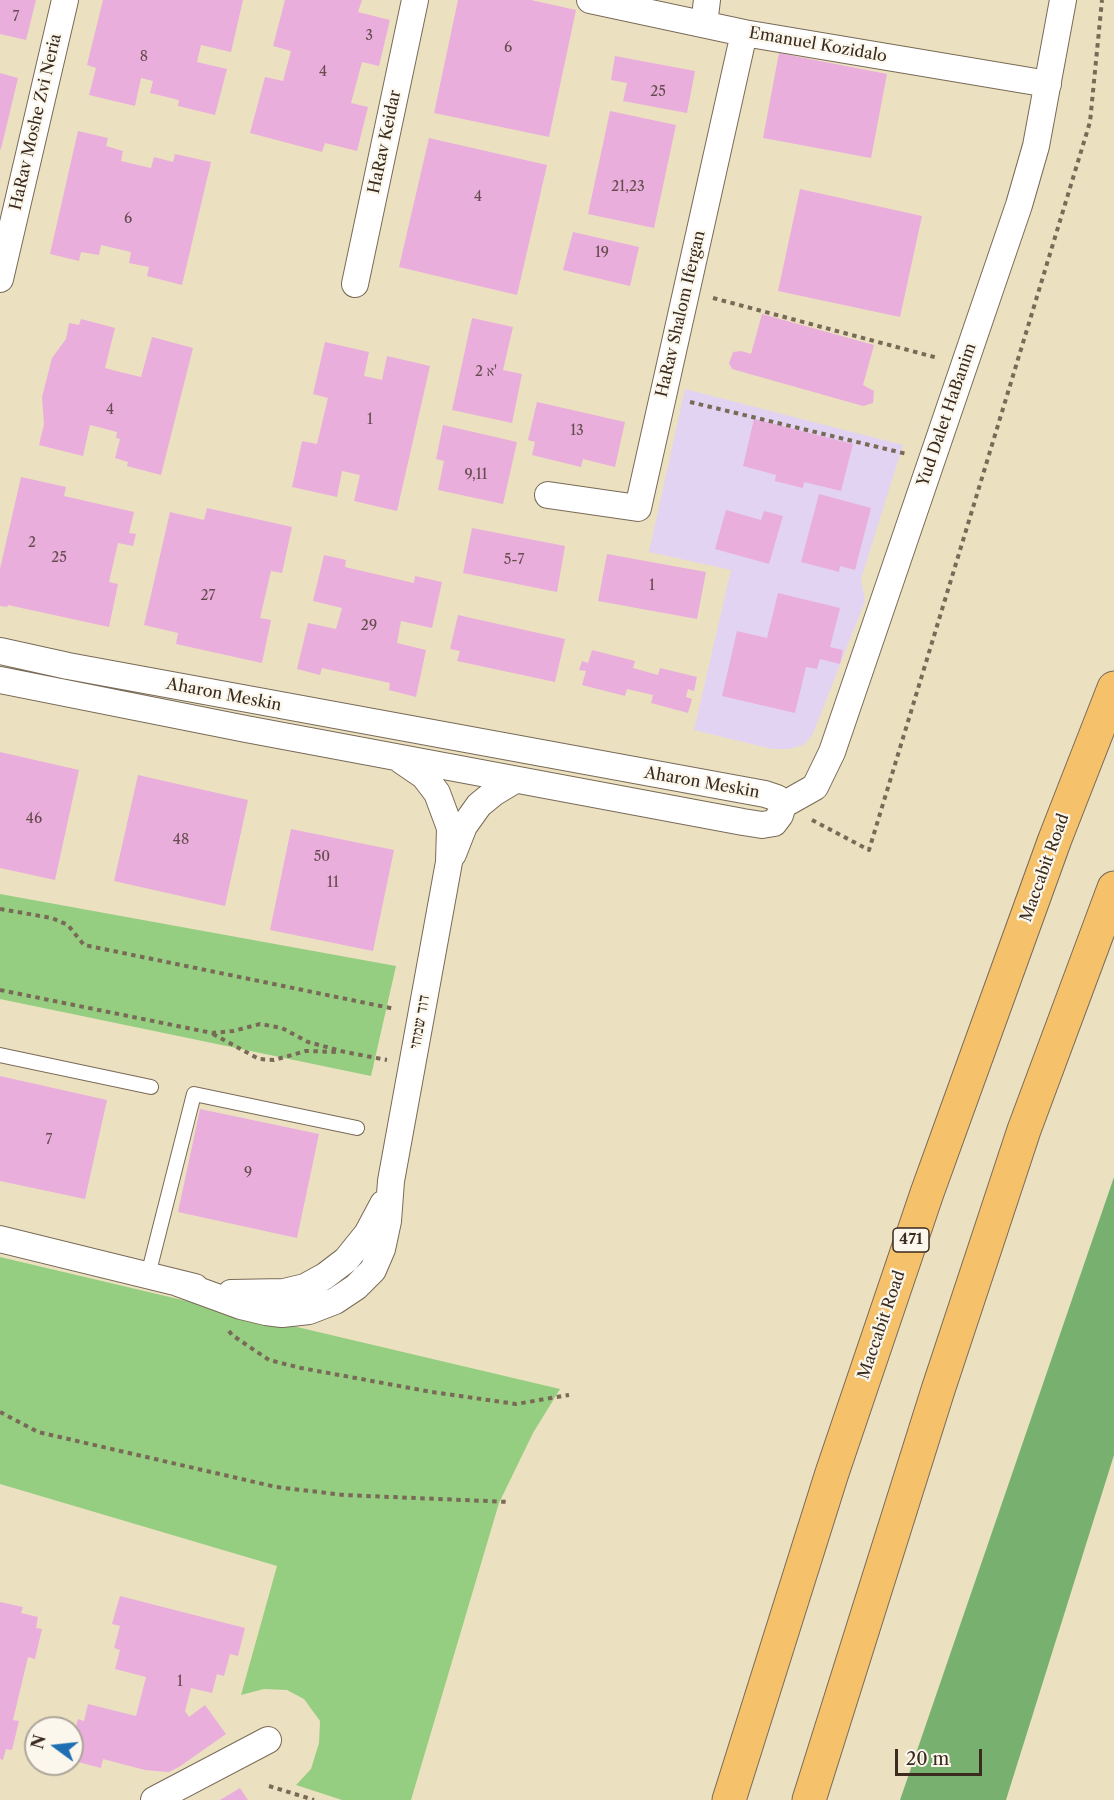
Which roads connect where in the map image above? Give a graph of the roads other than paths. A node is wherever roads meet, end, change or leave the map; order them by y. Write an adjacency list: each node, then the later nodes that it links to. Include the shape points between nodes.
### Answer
1 (64, 0): 8 (street, HaRav Moshe Zvi Neria)
2 (415, 0): 9 (street, HaRav Keidar)
3 (590, 0): 5 (street, Emanuel Kozidalo)
4 (1063, 0): 7 (street, Yud Dalet HaBanim)
5 (705, 12): 6 (street, Emanuel Kozidalo)
6 (744, 33): 7 (street, Emanuel Kozidalo); 10 (street, HaRav Shalom Ifergan, via 638,507)
7 (1048, 84): 16 (street, Yud Dalet HaBanim, via 1019,205 832,752 815,787)
8 (0, 279)
9 (355, 284)
10 (548, 495)
11 (0, 651): 16 (street, Aharon Meskin, via 765,795 777,798)
12 (0, 680): 14 (street, Aharon Meskin)
13 (1114, 688): 26 (highway, Maccabit Road / 471, via 927,1193 832,1473)
14 (398, 758): 15 (street, Aharon Meskin); 17 (street, דוד שמחי, via 424,776 437,792 450,828)
15 (515, 780): 16 (street, Aharon Meskin, via 762,825 774,823); 17 (street, דוד שמחי, via 479,805 464,826)
16 (783, 805)
17 (449, 862): 23 (street, דוד שמחי, via 391,1181 381,1211 367,1234 346,1260 325,1276 284,1292 236,1294)
18 (1114, 888): 27 (highway, via 995,1217)
19 (0, 1055): 20 (lane)
20 (151, 1087)
21 (357, 1128): 23 (lane, via 194,1094)
22 (0, 1239): 23 (street, דוד שמחי)
23 (148, 1275)
24 (268, 1740): 25 (street)
25 (154, 1800)
26 (729, 1800)
27 (809, 1800)

